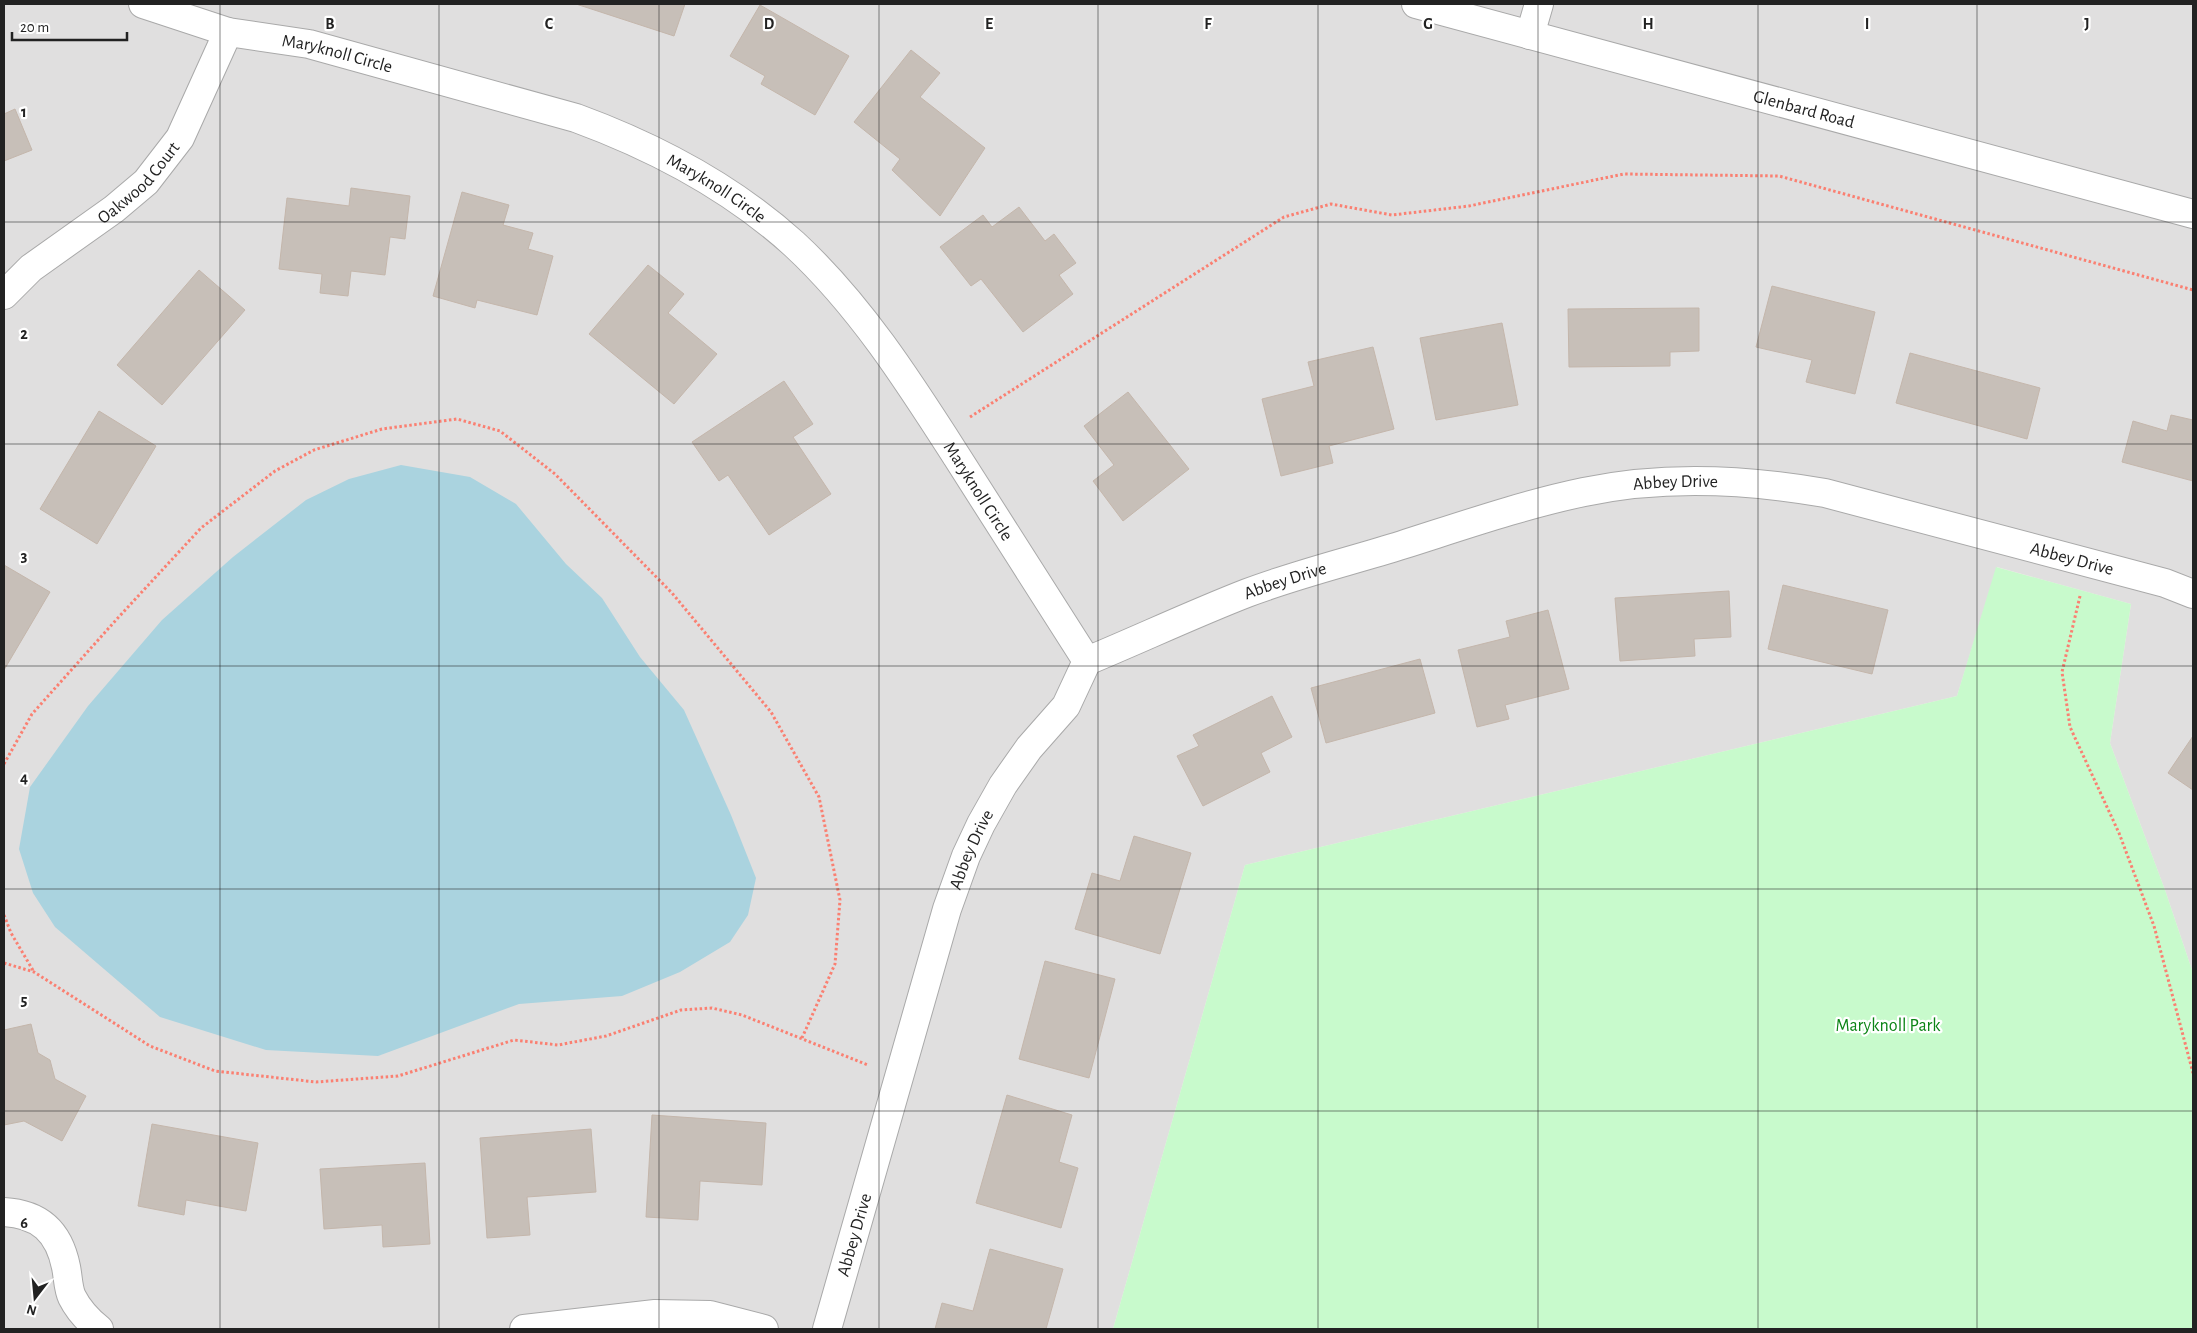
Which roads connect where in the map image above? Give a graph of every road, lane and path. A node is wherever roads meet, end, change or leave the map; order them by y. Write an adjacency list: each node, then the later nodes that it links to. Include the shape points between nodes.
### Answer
1 (143, 4): 4 (street, Maryknoll Circle)
2 (1416, 4): 5 (street, Glenbard Road)
3 (1539, 4): 5 (street)
4 (228, 32): 8 (street, Oakwood Court, via 180,138 146,182 31,268); 9 (street, Maryknoll Circle, via 309,44 576,118 661,153 736,198 794,244 859,314)
5 (1530, 35): 6 (street, Glenbard Road)
6 (2193, 214)
7 (2193, 290): 9 (path, via 1779,176 1624,174 1469,206 1392,215 1331,204 1284,217)
8 (4, 295)
9 (942, 435): 12 (street, Maryknoll Circle)
10 (2089, 563): 11 (street, Abbey Drive, via 2165,583); 12 (street, Abbey Drive, via 1780,485 1722,480 1631,485 1584,492 1506,512 1248,593); 18 (path, via 2062,672 2070,727 2119,833 2154,926)
11 (2193, 594)
12 (1087, 661): 19 (street, Abbey Drive, via 1066,706 1029,748 1003,785 966,856 947,908)
13 (4, 764): 17 (path, via 32,714 201,528 275,471 314,450 382,428 457,419 500,431 555,474 672,592 771,712 819,797 840,900 835,964)
14 (4, 915): 16 (path)
15 (4, 963): 16 (path)
16 (34, 972): 17 (path, via 150,1046 215,1071 316,1082 398,1076 514,1040 558,1045 606,1036 681,1010 712,1008 742,1014)
17 (802, 1038): 19 (path)
18 (2193, 1073)
19 (899, 1077): 24 (street, Abbey Drive)
20 (4, 1212): 21 (street, via 21,1213 53,1233 63,1250 72,1296)
21 (99, 1329)
22 (524, 1329): 23 (street, via 655,1314 710,1315)
23 (764, 1329)
24 (827, 1329)

